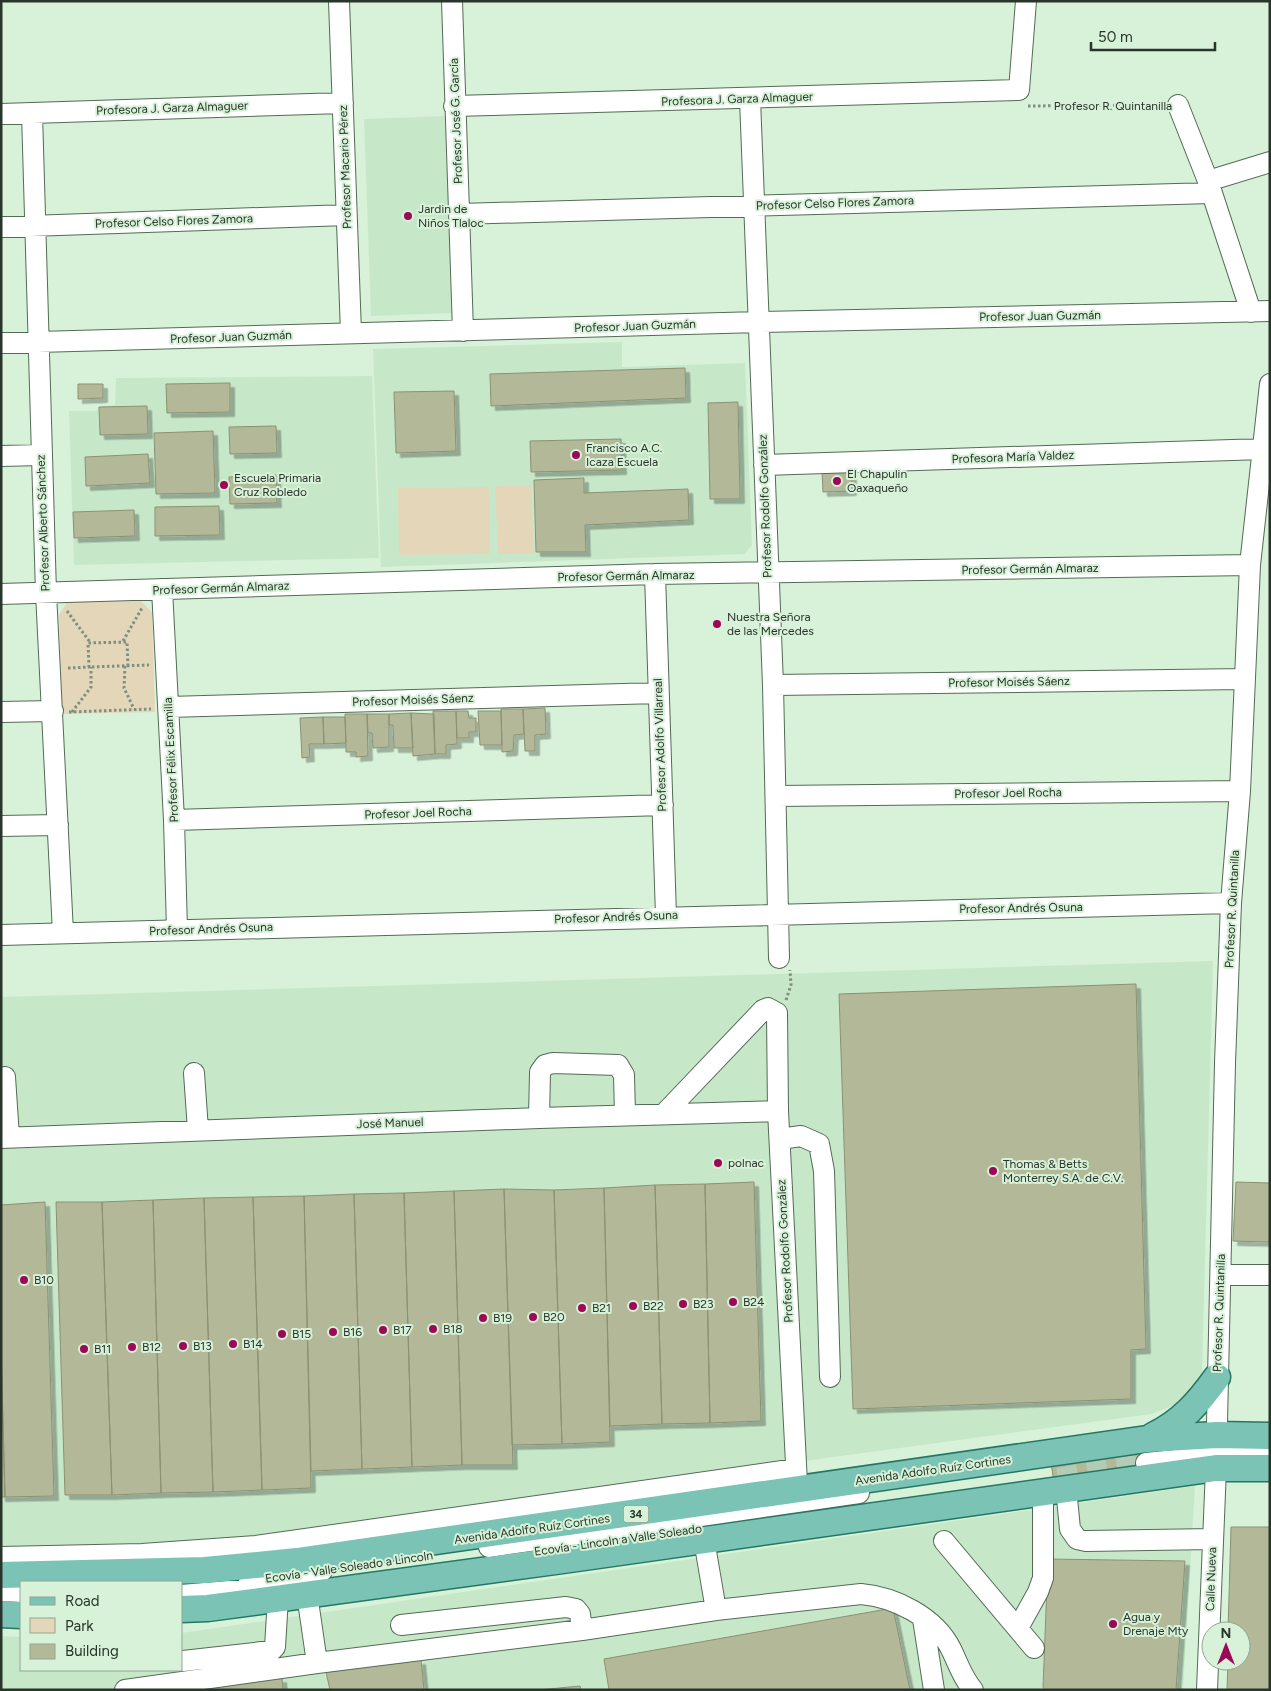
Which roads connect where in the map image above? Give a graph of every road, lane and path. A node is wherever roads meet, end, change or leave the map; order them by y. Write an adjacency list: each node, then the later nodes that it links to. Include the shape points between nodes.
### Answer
1 (340, 1): 6 (street, Profesor Macario Pérez)
2 (452, 1): 8 (street, Profesor José G. García)
3 (1026, 1): 4 (street)
4 (1019, 90): 5 (street, Profesora J. Garza Almaguer); 7 (path, Profesor R. Quintanilla, via 1024,106)
5 (750, 99): 8 (street, Profesora J. Garza Almaguer); 13 (street, Profesor Rodolfo González)
6 (343, 103): 9 (street, Profesora J. Garza Almaguer); 15 (street, Profesor Macario Pérez)
7 (1178, 105): 12 (street, Profesor R. Quintanilla)
8 (454, 106): 14 (street, Profesor José G. García)
9 (32, 113): 10 (street, Profesora J. Garza Almaguer); 16 (street, Profesor Alberto Sánchez)
10 (1, 114)
11 (1270, 162): 12 (street, Profesor Celso Flores Zamora)
12 (1210, 187): 13 (street, Profesor Celso Flores Zamora); 18 (street, Profesor R. Quintanilla)
13 (755, 205): 14 (street, Profesor Celso Flores Zamora); 19 (street, Profesor Rodolfo González)
14 (459, 214): 20 (street, Profesor José G. García)
15 (346, 216): 16 (street, Profesor Celso Flores Zamora); 21 (street, Profesor Macario Pérez)
16 (36, 225): 17 (street, Profesor Celso Flores Zamora); 22 (street, Profesor Alberto Sánchez)
17 (1, 227)
18 (1260, 312): 19 (street, Profesor Juan Guzmán)
19 (759, 322): 20 (street, Profesor Juan Guzmán); 28 (street, Profesor Rodolfo González)
20 (463, 331): 21 (street, Profesor Juan Guzmán)
21 (351, 334): 22 (street, Profesor Juan Guzmán)
22 (39, 343): 23 (street, Profesor Juan Guzmán); 26 (street, Profesor Alberto Sánchez)
23 (1, 344)
24 (1270, 384): 25 (street, Profesor R. Quintanilla)
25 (1263, 449): 28 (street, Profesora María Valdez); 29 (street, Profesor R. Quintanilla)
26 (41, 455): 27 (street); 34 (street, Profesor Alberto Sánchez)
27 (1, 456)
28 (764, 465): 31 (street, Profesor Rodolfo González)
29 (1263, 514): 30 (street, Profesor R. Quintanilla)
30 (1250, 565): 31 (street, Profesor Germán Almaraz); 48 (street, Profesor R. Quintanilla)
31 (767, 573): 32 (street, Profesor Germán Almaraz); 49 (street, Profesor Rodolfo González)
32 (655, 574): 33 (street, Profesor Germán Almaraz); 50 (street, Profesor Adolfo Villarreal)
33 (162, 589): 34 (street, Profesor Germán Almaraz); 51 (street, Profesor Félix Escamilla)
34 (46, 593): 35 (street, Profesor Germán Almaraz); 53 (street, Profesor Alberto Sánchez)
35 (1, 594)
36 (136, 603): 38 (path)
37 (73, 604): 40 (path, via 65,613)
38 (142, 608): 39 (path); 41 (path)
39 (148, 614)
40 (91, 642): 41 (path); 45 (path, via 88,643)
41 (123, 642): 44 (path, via 127,642)
42 (150, 656): 43 (path)
43 (150, 665): 44 (path); 46 (path)
44 (126, 666): 45 (path); 52 (path, via 124,688)
45 (90, 667): 47 (path, via 64,668); 53 (path, via 91,688)
46 (151, 675)
47 (65, 676)
48 (1245, 679): 49 (street, Profesor Moisés Sáenz); 55 (street, Profesor R. Quintanilla)
49 (773, 685): 56 (street, Profesor Rodolfo González)
50 (658, 694): 51 (street, Profesor Moisés Sáenz); 57 (street, Profesor Adolfo Villarreal)
51 (161, 708): 52 (path); 58 (street, Profesor Félix Escamilla)
52 (134, 709): 53 (path)
53 (63, 711): 54 (street); 59 (street, Profesor Alberto Sánchez)
54 (1, 712)
55 (1240, 791): 56 (street, Profesor Joel Rocha); 61 (street, Profesor R. Quintanilla)
56 (776, 796): 62 (street, Profesor Rodolfo González)
57 (663, 805): 58 (street, Profesor Joel Rocha); 63 (street, Profesor Adolfo Villarreal)
58 (174, 820): 64 (street, Profesor Félix Escamilla)
59 (58, 825): 60 (street); 65 (street, Profesor Alberto Sánchez)
60 (1, 826)
61 (1232, 903): 62 (street, Profesor Andrés Osuna); 78 (street, Profesor R. Quintanilla)
62 (777, 913): 63 (street, Profesor Andrés Osuna); 67 (street, Profesor Rodolfo González)
63 (666, 916): 64 (street, Profesor Andrés Osuna)
64 (177, 930): 65 (street, Profesor Andrés Osuna)
65 (62, 933): 66 (street, Profesor Andrés Osuna)
66 (1, 935)
67 (779, 958): 68 (path, via 790,969 791,985 787,1000)
68 (777, 1013): 71 (street, Profesor Rodolfo González); 72 (street, via 768,1008 763,1010)
69 (194, 1073): 75 (street)
70 (5, 1077): 76 (street)
71 (778, 1111): 72 (street, José Manuel); 77 (street, Profesor Rodolfo González)
72 (664, 1114): 73 (street, José Manuel)
73 (625, 1115): 74 (street, José Manuel); 74 (street, via 624,1074 618,1065 553,1063 545,1065 540,1072)
74 (539, 1118): 75 (street, José Manuel)
75 (198, 1130): 76 (street, José Manuel)
76 (5, 1137)
77 (780, 1139): 80 (street, via 801,1136 819,1144 824,1172); 88 (street, Profesor Rodolfo González)
78 (1221, 1275): 79 (street); 81 (street, Profesor R. Quintanilla)
79 (1270, 1275)
80 (830, 1377)
81 (1217, 1377): 84 (main road, via 1195,1407); 85 (street, Profesor R. Quintanilla)
82 (1270, 1436): 85 (main road, Avenida Adolfo Ruíz Cortines / 34)
83 (1270, 1445): 85 (street)
84 (1145, 1450): 85 (main road, Avenida Adolfo Ruíz Cortines / 34); 88 (main road, Avenida Adolfo Ruíz Cortines / 34)
85 (1216, 1450): 86 (street); 87 (main road, Avenida Adolfo Ruíz Cortines / 34); 89 (main road, Avenida Adolfo Ruíz Cortines / 34); 90 (street, Calle Nueva)
86 (1270, 1455)
87 (1270, 1468)
88 (797, 1479): 93 (street, via 256,1546 142,1554); 94 (main road, Avenida Adolfo Ruíz Cortines / 34, via 297,1561 205,1570)
89 (1053, 1480): 90 (street, via 1070,1529 1077,1539); 91 (main road, Avenida Adolfo Ruíz Cortines / 34); 95 (street, Ecovía - Valle Soleado a Lincoln, via 821,1499 250,1581); 99 (street, Ecovía - Lincoln a Valle Soleado, via 293,1586); 110 (street, via 1043,1578)
90 (1213, 1538): 119 (street, Calle Nueva)
91 (704, 1540): 98 (main road, Avenida Adolfo Ruíz Cortines / 34); 104 (street)
92 (944, 1541): 110 (street)
93 (1, 1557)
94 (1, 1575)
95 (182, 1586)
96 (1, 1591): 97 (street)
97 (20, 1592)
98 (307, 1594): 100 (main road, Avenida Adolfo Ruíz Cortines / 34); 115 (street)
99 (182, 1595)
100 (278, 1598): 103 (main road, Avenida Adolfo Ruíz Cortines / 34); 114 (street, via 275,1647 271,1650)
101 (1, 1601): 102 (street)
102 (20, 1602)
103 (182, 1609)
104 (716, 1610): 108 (street, via 861,1594 883,1596); 111 (street)
105 (510, 1612): 109 (street); 111 (street, via 572,1608 580,1614); 112 (street)
106 (1, 1614): 107 (main road)
107 (20, 1615)
108 (923, 1619): 117 (street); 118 (street, via 942,1636)
109 (401, 1625)
110 (1018, 1628): 113 (street)
111 (582, 1630): 112 (street)
112 (514, 1637): 115 (street)
113 (1034, 1648)
114 (183, 1662)
115 (317, 1663): 116 (street)
116 (125, 1690)
117 (934, 1690)
118 (972, 1690)
119 (1207, 1690)

